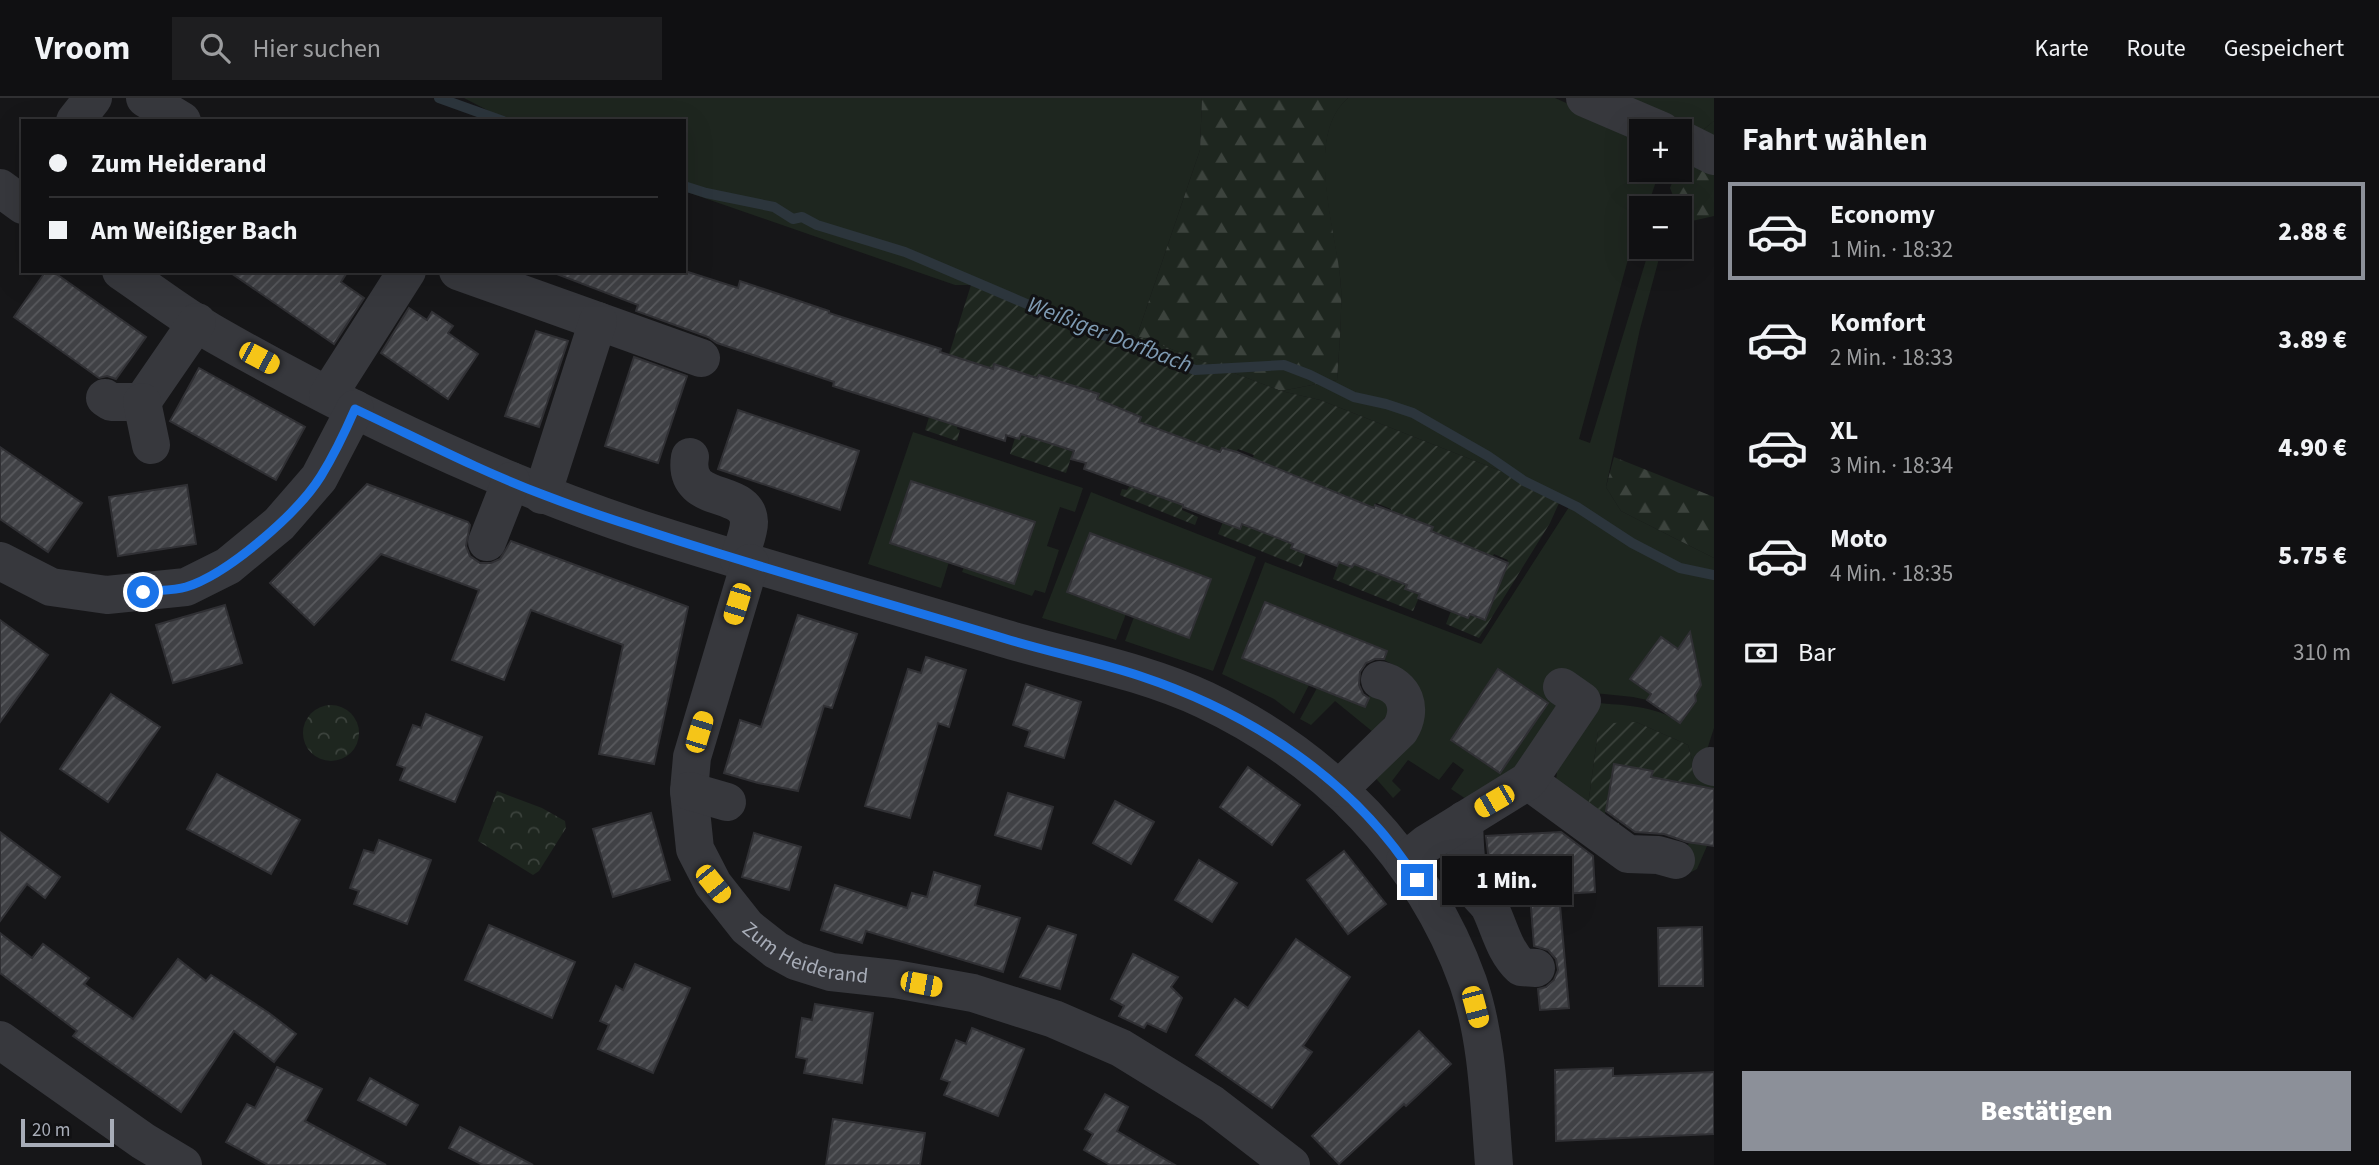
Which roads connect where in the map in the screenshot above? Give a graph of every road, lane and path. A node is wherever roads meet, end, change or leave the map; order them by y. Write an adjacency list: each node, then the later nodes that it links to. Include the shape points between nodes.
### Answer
1 (93, 98): 4 (street)
2 (145, 98): 5 (street)
3 (1585, 98): 6 (street)
4 (77, 119)
5 (179, 119)
6 (1634, 119)
7 (1692, 145): 8 (street)
8 (1714, 156)
9 (124, 273): 13 (street)
10 (406, 273): 17 (street)
11 (464, 273): 12 (street)
12 (598, 321): 14 (street); 20 (street)
13 (197, 323): 16 (street); 17 (street)
14 (701, 358)
15 (104, 398): 16 (street)
16 (142, 402): 18 (street)
17 (341, 402): 20 (street); 22 (street, via 319,478 279,524 228,566 186,587 107,595 51,587)
18 (151, 445)
19 (690, 457): 23 (street, Zum Heiderand, via 690,473 698,486 739,504 748,515)
20 (526, 488): 21 (street); 23 (street)
21 (487, 542)
22 (0, 561)
23 (744, 561): 27 (street, via 1139,675 1203,699 1254,726); 28 (street, Zum Heiderand, via 692,757)
24 (1380, 680): 27 (street, via 1403,695 1405,722)
25 (1562, 687): 26 (street, via 1582,701)
26 (1528, 781): 30 (street); 32 (street)
27 (1340, 788): 31 (street)
28 (689, 791): 29 (street); 36 (street, Zum Heiderand, via 695,849 713,884 747,927 776,950 831,972 973,993 1054,1019 1121,1048 1212,1104)
29 (727, 802)
30 (1464, 820): 31 (street); 33 (street, via 1466,859 1477,893 1489,905 1511,958 1521,967)
31 (1405, 860): 37 (street, via 1445,929 1469,984 1486,1069)
32 (1653, 865)
33 (1536, 968)
34 (0, 1040): 35 (street)
35 (183, 1165)
36 (1291, 1165)
37 (1494, 1165)

